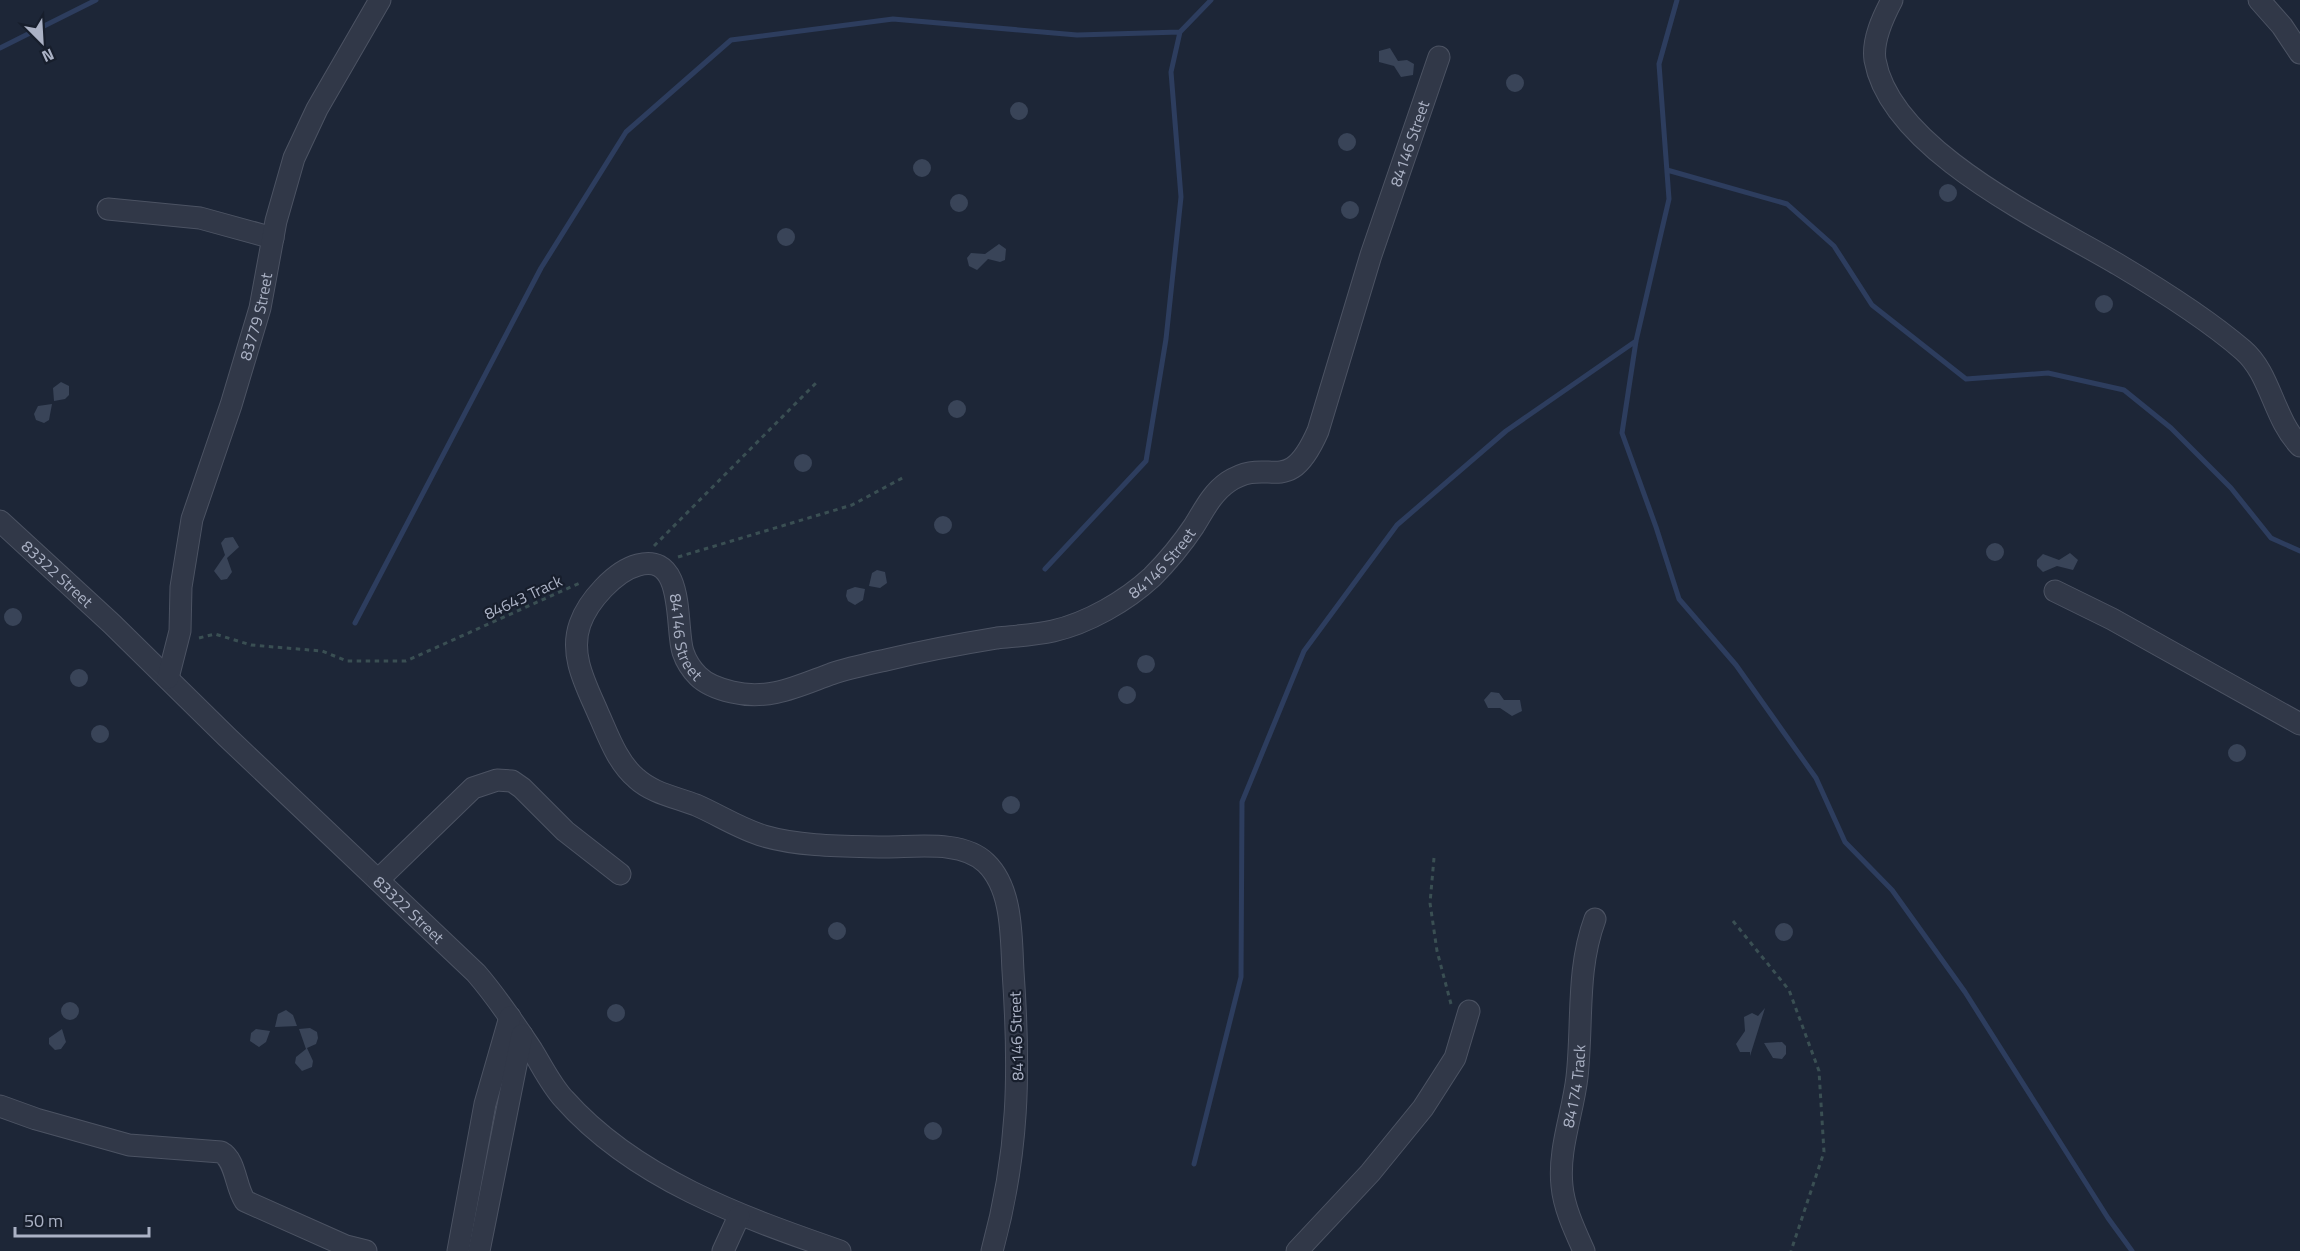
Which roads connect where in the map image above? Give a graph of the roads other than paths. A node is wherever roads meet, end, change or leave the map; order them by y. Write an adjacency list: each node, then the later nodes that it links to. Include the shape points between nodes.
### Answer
1 (1892, 0): 8 (street, via 1877,36 1875,58 1882,83 1894,103 1926,142 1988,188 2153,286 2244,351 2259,369 2288,434)
2 (2259, 0): 4 (street)
3 (379, 1): 7 (street, 83779 Street, via 301,142)
4 (2300, 53)
5 (1439, 57): 26 (street, 84146 Street, via 1309,453 1283,472 1246,474 1225,484 1153,575 1117,602 1057,630 861,665 784,693 741,694 709,685 694,671 682,649 677,594 663,569 654,565 639,565 613,580 580,624 576,645 581,676 609,738 631,774 649,788 776,839 957,849 988,864 999,882 1009,915 1019,1076 1008,1186)
6 (108, 209): 7 (street, via 200,218)
7 (273, 238): 11 (street, 83779 Street, via 260,308 192,519 181,587 180,631)
8 (2300, 446)
9 (0, 521): 11 (street, 83322 Street)
10 (2055, 591): 12 (street)
11 (168, 678): 14 (street, 83322 Street)
12 (2300, 724)
13 (620, 874): 14 (street, via 565,831 522,788 512,781 497,780 473,788)
14 (378, 880): 17 (street, 83322 Street, via 476,972)
15 (1595, 919): 28 (street, 84174 Track, via 1582,979 1581,1043 1562,1167 1562,1187)
16 (1461, 1010): 27 (street, via 1455,1058 1423,1108 1370,1173)
17 (510, 1017): 18 (street, 83322 Street); 22 (street, via 485,1104)
18 (522, 1035): 20 (street, 83322 Street, via 563,1098 585,1121 630,1156); 23 (street)
19 (0, 1106): 21 (street, via 129,1144 221,1152 229,1159 245,1201 324,1237)
20 (739, 1216): 24 (street); 25 (street, 83322 Street)
21 (366, 1251)
22 (458, 1251)
23 (479, 1251)
24 (723, 1251)
25 (840, 1251)
26 (992, 1251)
27 (1297, 1251)
28 (1584, 1251)

